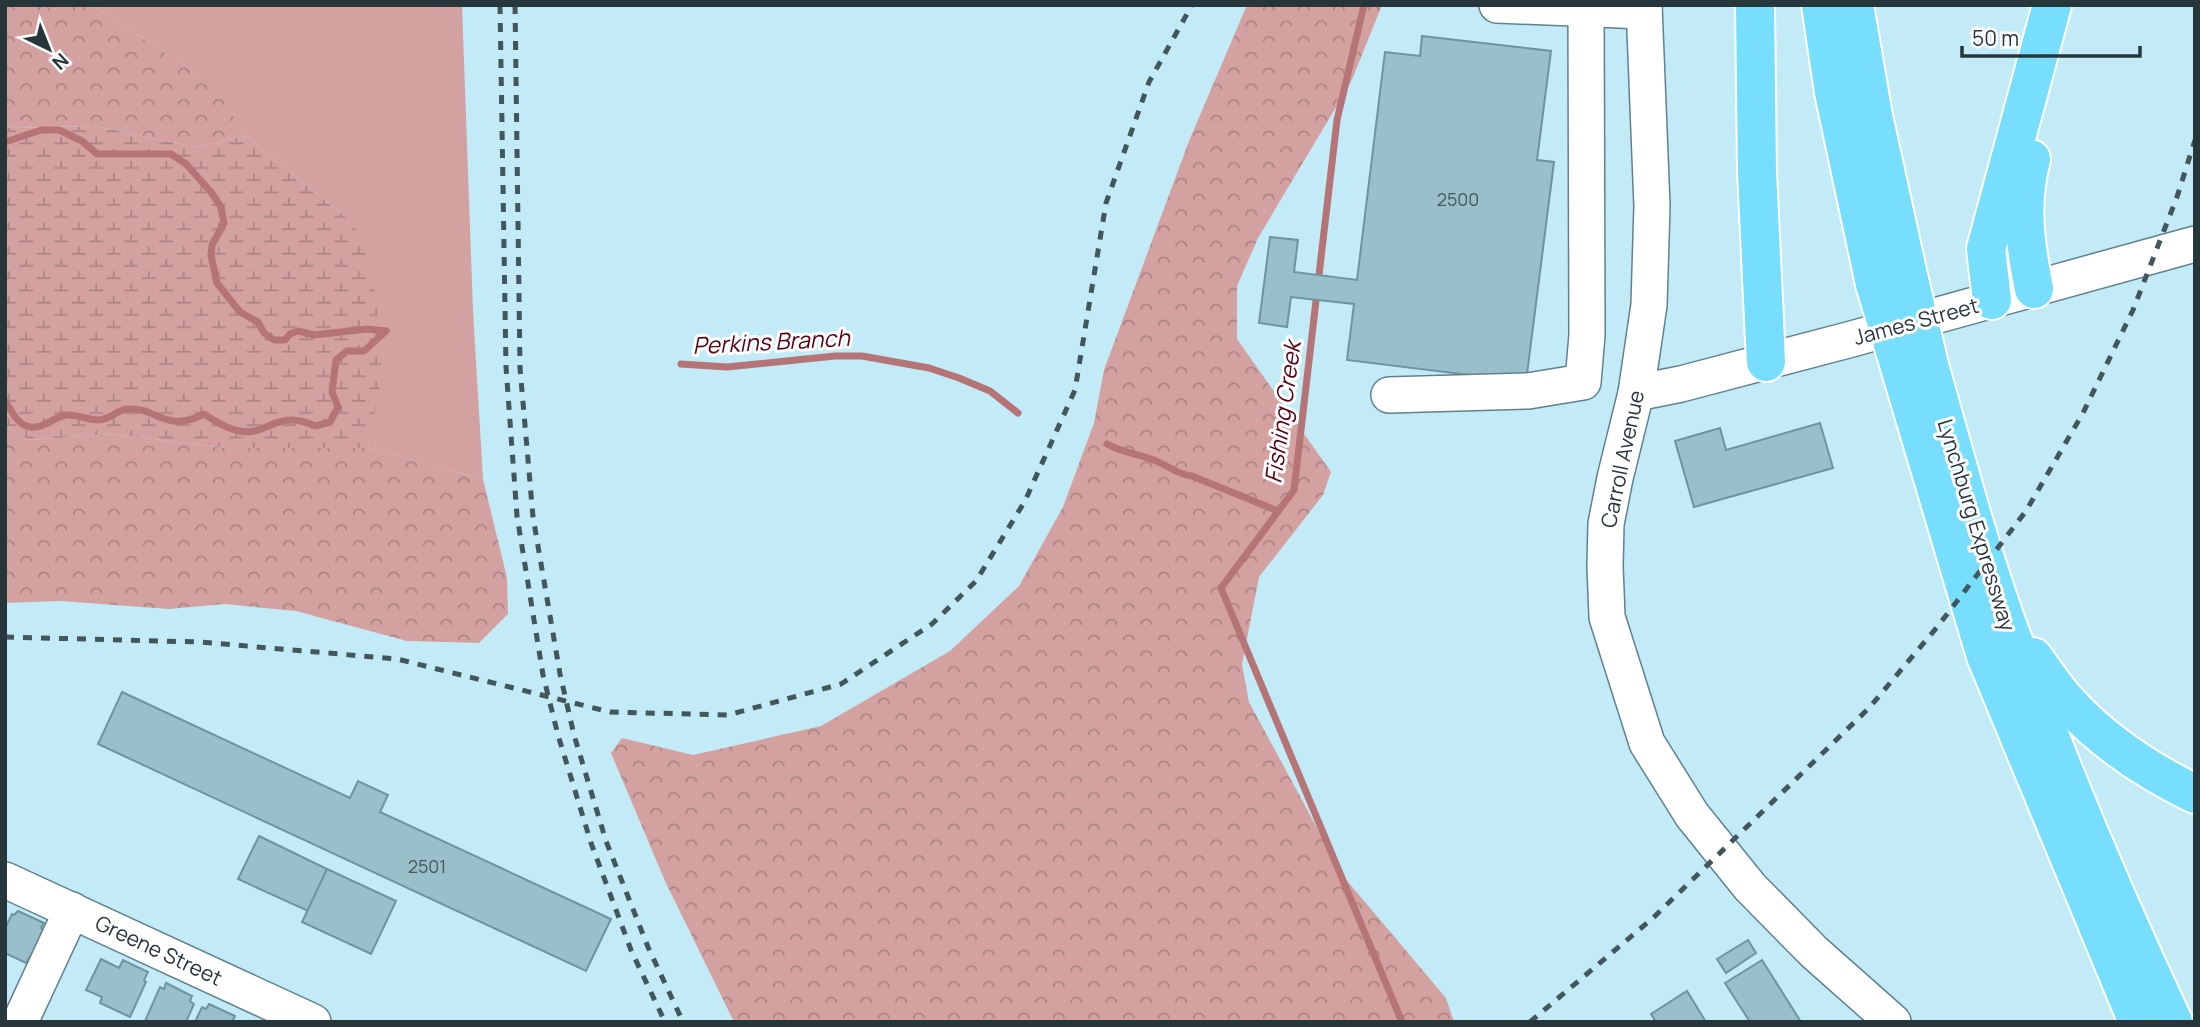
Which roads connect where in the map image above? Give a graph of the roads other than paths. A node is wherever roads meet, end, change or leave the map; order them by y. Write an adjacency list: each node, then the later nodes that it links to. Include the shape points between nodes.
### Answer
1 (1497, 5): 7 (street)
2 (1755, 5): 13 (highway)
3 (1821, 5): 10 (highway, Lynchburg Expressway, via 1834,92)
4 (1854, 5): 10 (highway, Lynchburg Expressway, via 1873,116)
5 (2052, 5): 12 (highway, via 1986,249)
6 (2073, 5): 11 (highway, via 2024,185 2025,242)
7 (1586, 8): 8 (street); 15 (street, via 1587,335)
8 (1644, 8): 16 (street, Carroll Avenue, via 1652,206 1649,305)
9 (2195, 244): 11 (street, James Street)
10 (1891, 277): 14 (highway, Lynchburg Expressway, bridge)
11 (2034, 289): 12 (street, James Street)
12 (1992, 300): 13 (street, James Street)
13 (1766, 362): 16 (street, James Street)
14 (1917, 373): 18 (highway, Lynchburg Expressway, via 1965,494); 22 (highway, Lynchburg Expressway, via 1986,656)
15 (1583, 382): 16 (street, James Street); 17 (street, James Street, via 1528,391)
16 (1638, 384): 25 (street, Carroll Avenue, via 1606,524 1605,566 1607,617 1647,743 1692,815 1750,887)
17 (1389, 396)
18 (2005, 618): 19 (highway, via 2068,704 2104,738); 22 (highway, Lynchburg Expressway)
19 (2195, 794)
20 (5, 880): 21 (street, Greene Street)
21 (72, 909): 23 (street); 24 (street, Greene Street)
22 (2150, 1010)
23 (20, 1022)
24 (313, 1022)
25 (1893, 1022)

